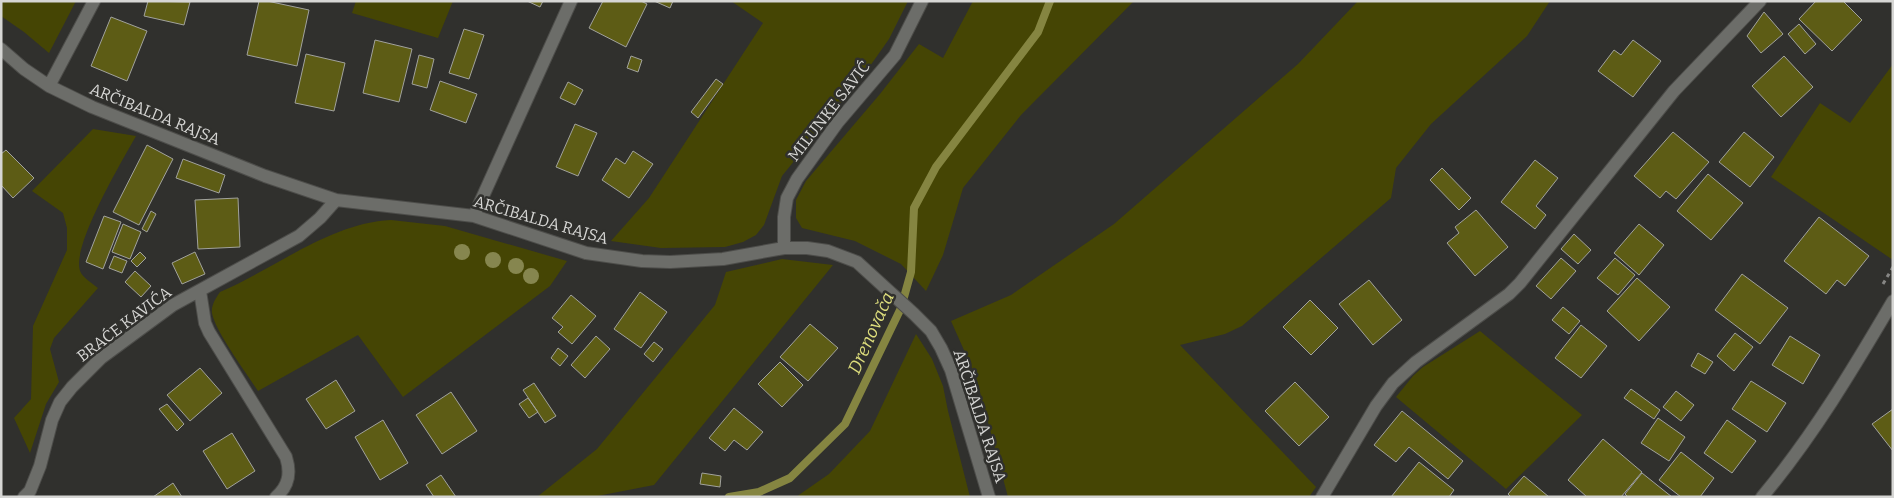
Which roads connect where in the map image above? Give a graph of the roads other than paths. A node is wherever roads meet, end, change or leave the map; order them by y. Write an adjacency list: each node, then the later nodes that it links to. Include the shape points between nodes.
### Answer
1 (94, 1): 6 (street)
2 (571, 1): 8 (street)
3 (922, 1): 9 (street, MILUNKE SAVIĆ, via 895,55 838,122 797,179 787,198)
4 (1760, 1): 15 (street, via 1674,90 1520,283 1393,383)
5 (1, 48): 6 (street, ARČIBALDA RAJSA)
6 (49, 86): 7 (street, ARČIBALDA RAJSA, via 92,107 265,176)
7 (336, 200): 8 (street, ARČIBALDA RAJSA); 10 (street, BRAĆE KAVIĆA, via 316,223 299,236)
8 (474, 216): 9 (street, ARČIBALDA RAJSA, via 586,254 642,261 723,259)
9 (784, 248): 14 (street, ARČIBALDA RAJSA, via 828,251 857,262 931,332 951,370)
10 (200, 291): 12 (street, BRAĆE KAVIĆA, via 151,320 102,358 72,387 52,420 40,466 30,491); 13 (street, via 210,332 289,465 288,480)
11 (1893, 301): 16 (street, via 1844,384)
12 (24, 497)
13 (276, 497)
14 (989, 497)
15 (1322, 497)
16 (1762, 497)

